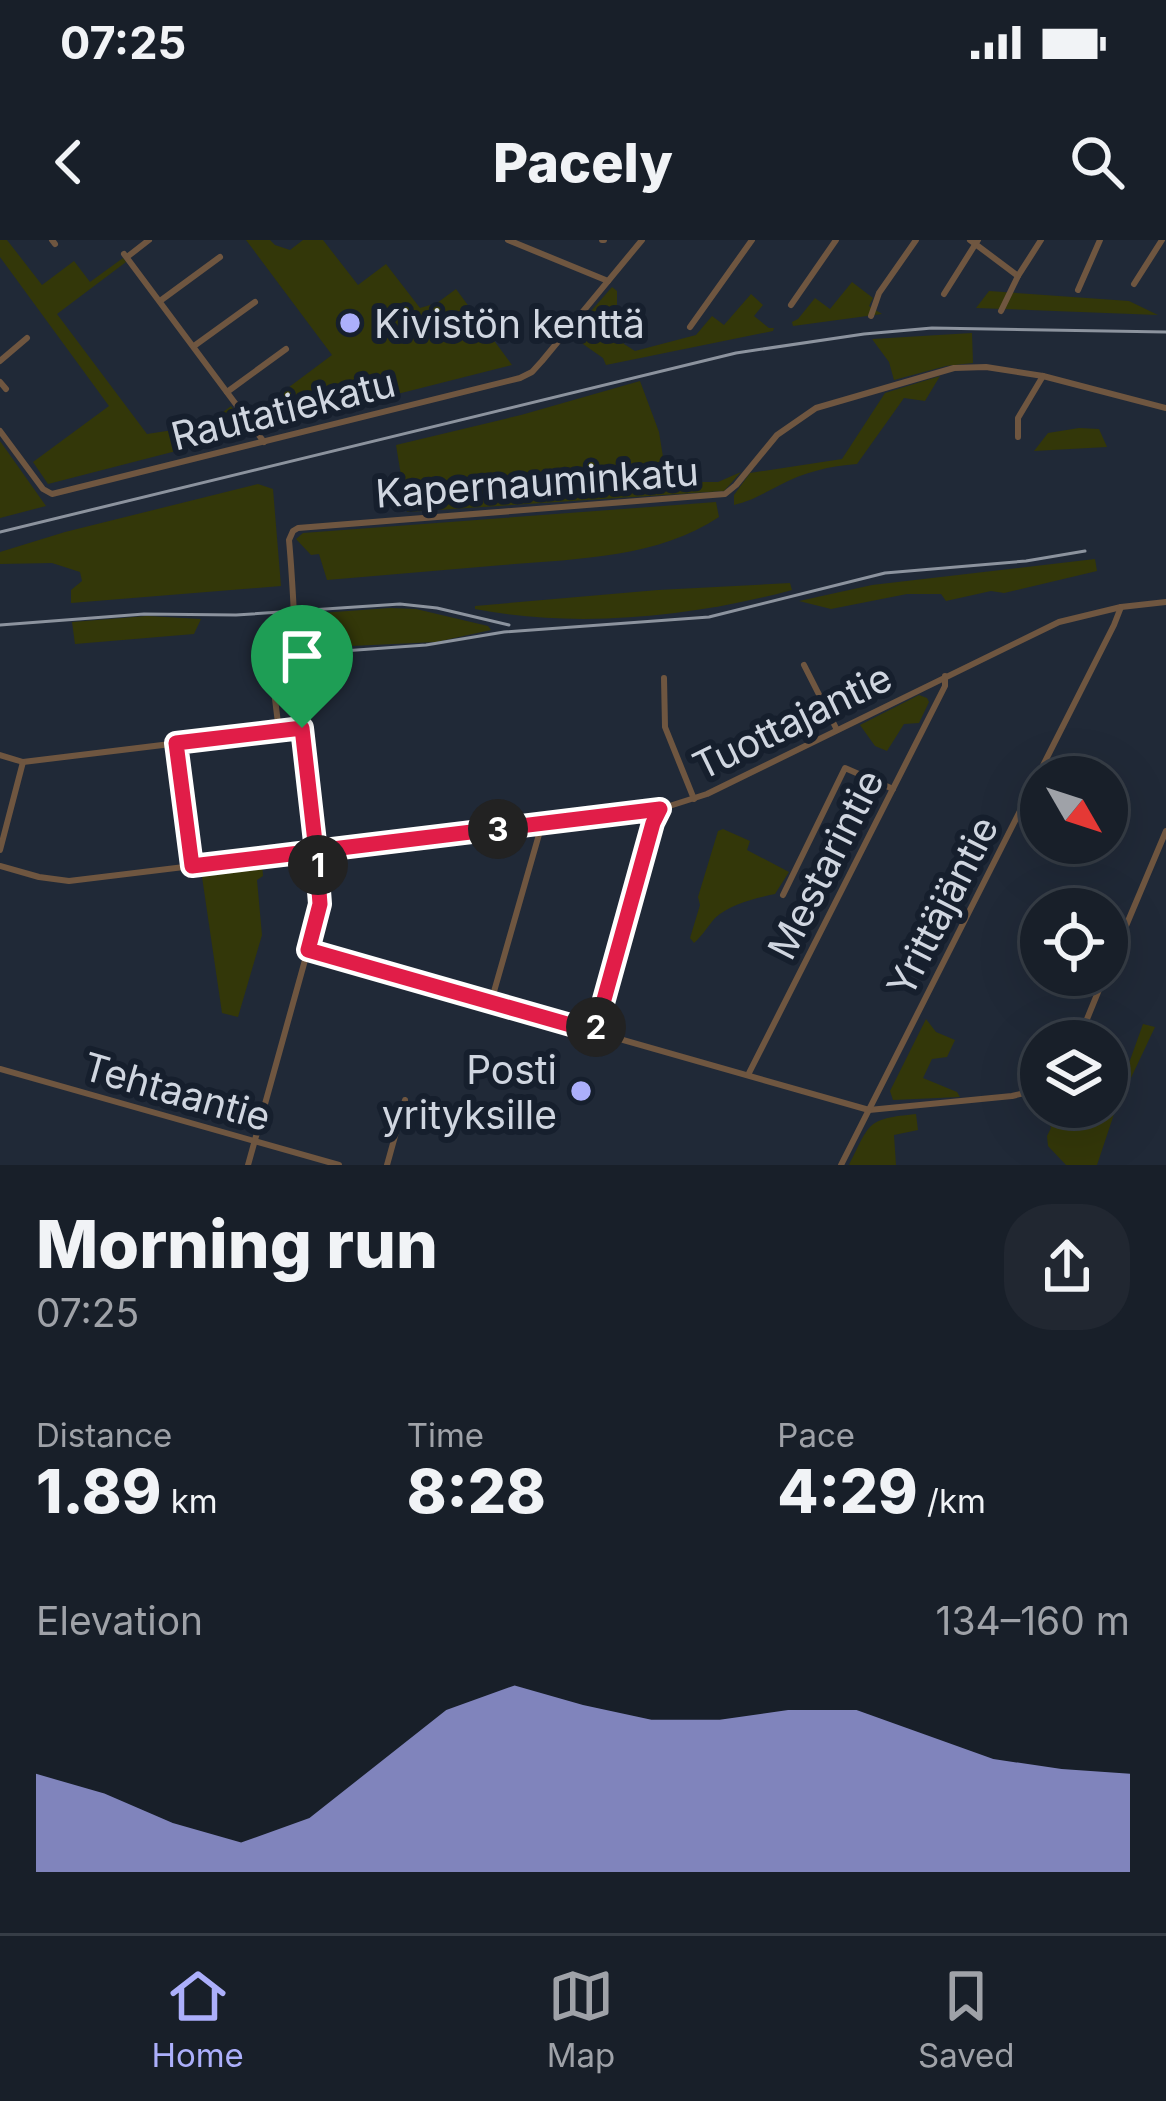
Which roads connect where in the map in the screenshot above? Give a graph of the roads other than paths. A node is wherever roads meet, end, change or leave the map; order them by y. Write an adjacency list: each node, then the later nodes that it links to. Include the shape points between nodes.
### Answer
1 (149, 240): 19 (street, via 126,255)
2 (508, 240): 12 (street)
3 (538, 240): 12 (street)
4 (642, 240): 15 (street)
5 (752, 240): 24 (street)
6 (836, 240): 21 (street)
7 (916, 240): 23 (street)
8 (1042, 240): 14 (street)
9 (1100, 240): 17 (street)
10 (1162, 240): 16 (street)
11 (974, 241): 14 (street); 18 (street)
12 (531, 249): 15 (street)
13 (220, 257): 19 (street)
14 (1018, 276): 22 (street)
15 (608, 281): 34 (street, Rautatiekatu, via 520,378)
16 (1134, 284)
17 (1078, 290)
18 (944, 294)
19 (160, 301): 26 (street)
20 (255, 302): 26 (street)
21 (791, 304)
22 (1001, 311)
23 (871, 316)
24 (690, 327)
25 (27, 338): 28 (street)
26 (194, 346): 30 (street)
27 (286, 349): 30 (street)
28 (0, 361)
29 (1043, 376): 31 (street, Kapernauminkatu); 33 (street, via 1018,418); 41 (street, Kapernauminkatu, via 954,368 816,408 717,496 298,528 289,540)
30 (227, 392): 34 (street)
31 (1166, 408)
32 (0, 431): 34 (street, Rautatiekatu, via 52,494)
33 (1018, 437)
34 (264, 442)
35 (1166, 602): 36 (street, Tuottajantie)
36 (1121, 607): 39 (street, Tuottajantie, via 1059,622); 65 (street, Yrittäjäntie)
37 (804, 665): 42 (street)
38 (272, 676): 43 (street)
39 (945, 676): 42 (street, Tuottajantie); 47 (street, Mestarintie)
40 (664, 679): 48 (street, via 665,727)
41 (302, 728): 43 (street); 53 (street)
42 (838, 730): 48 (street, Tuottajantie)
43 (279, 731): 44 (street)
44 (176, 743): 46 (street); 55 (street)
45 (0, 755): 46 (street)
46 (23, 762): 52 (street)
47 (893, 789): 56 (street, via 845,768); 62 (street, Mestarintie)
48 (694, 800): 49 (street, Tuottajantie)
49 (660, 809): 50 (street, Tuottajantie); 60 (street)
50 (542, 824): 53 (street, Tuottajantie); 59 (street)
51 (1166, 831): 57 (street)
52 (0, 850)
53 (316, 851): 55 (street, Tuottajantie); 58 (street, via 320,904)
54 (0, 866): 55 (street, Tuottajantie, via 55,881)
55 (192, 866)
56 (783, 895)
57 (1128, 921)
58 (308, 950): 59 (street); 66 (street)
59 (491, 1002): 60 (street)
60 (595, 1032): 62 (street)
61 (0, 1070): 66 (street, Tehtaantie)
62 (748, 1075): 65 (street)
63 (1020, 1094): 65 (street)
64 (405, 1100): 69 (street)
65 (869, 1110): 70 (street, Yrittäjäntie)
66 (253, 1141): 67 (street); 68 (street, Tehtaantie)
67 (248, 1165)
68 (339, 1165)
69 (388, 1165)
70 (842, 1165)

